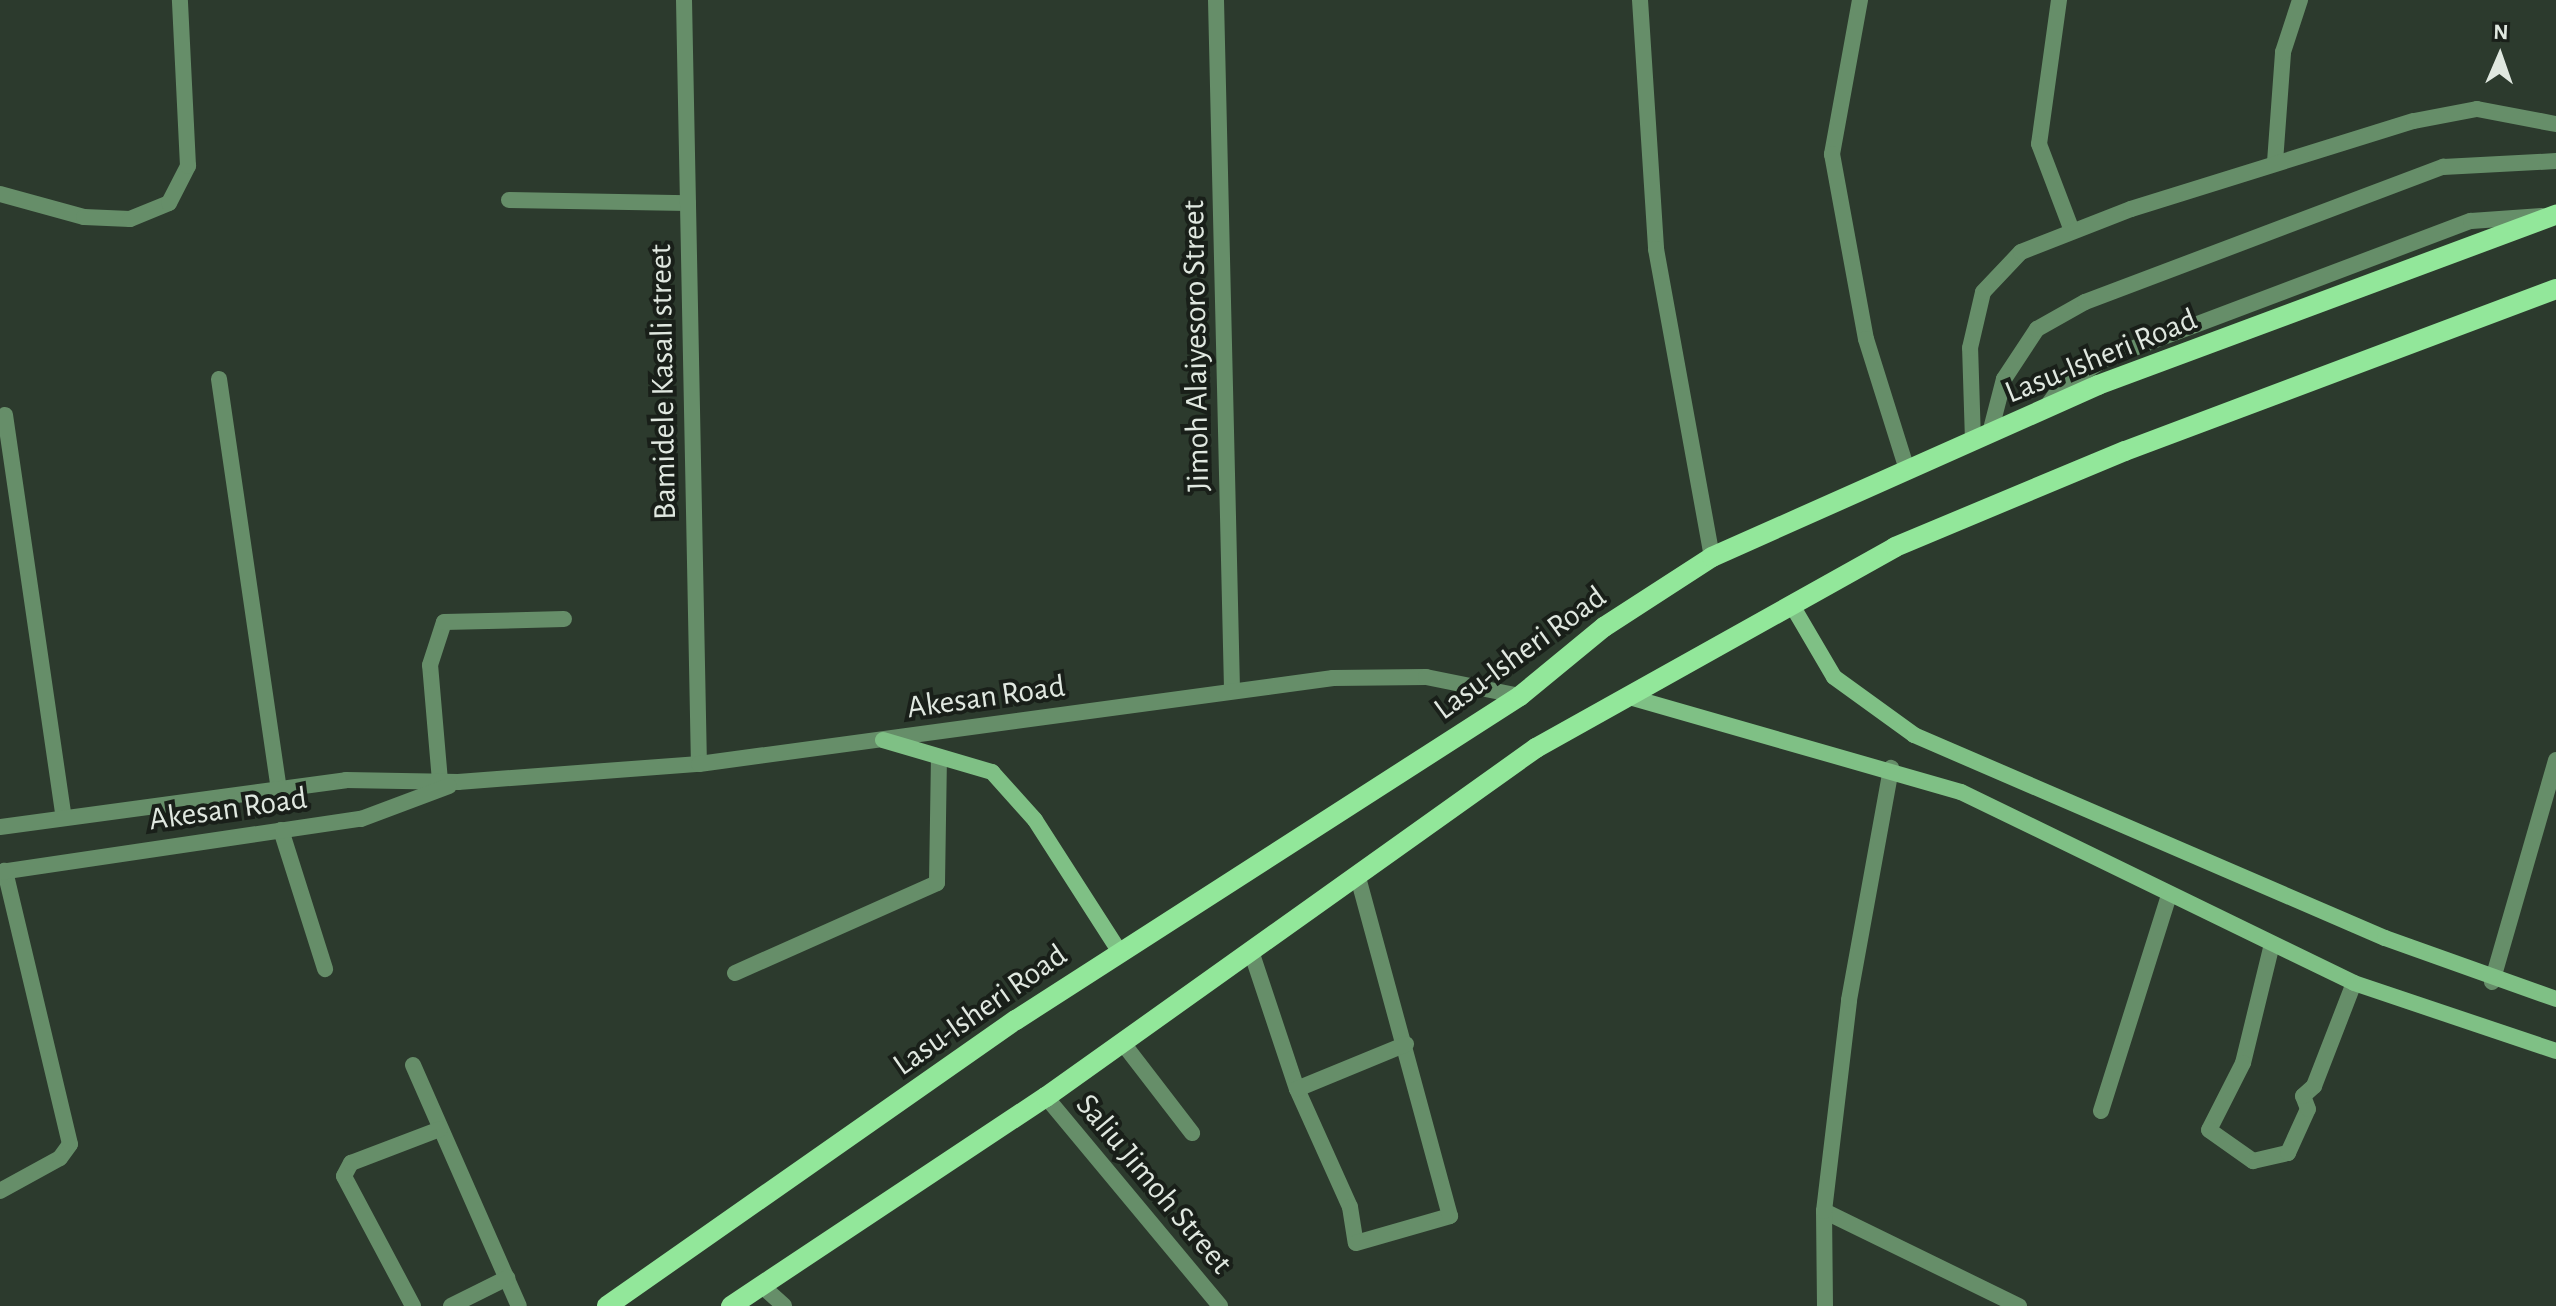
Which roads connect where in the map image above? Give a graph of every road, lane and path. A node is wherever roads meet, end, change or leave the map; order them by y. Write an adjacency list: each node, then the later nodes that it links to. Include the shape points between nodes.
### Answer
1 (180, 0): 11 (street, via 188,166 169,203 130,219 84,217)
2 (684, 0): 13 (street, Bamidele Kasali street)
3 (1216, 0): 24 (street, Jimoh Alaiyesoro Street)
4 (1640, 0): 21 (street, via 1656,249)
5 (1860, 0): 20 (street, via 1832,154 1866,339)
6 (2059, 0): 15 (street, via 2039,144)
7 (2300, 0): 10 (street, via 2283,52)
8 (2556, 124): 10 (street, via 2477,109)
9 (2556, 161): 19 (street, via 2443,167 2085,302 2037,329 2004,379)
10 (2275, 162): 15 (street)
11 (0, 194)
12 (509, 200): 13 (street)
13 (688, 203): 30 (street, Bamidele Kasali street)
14 (2556, 215): 19 (main road, Lasu-Isheri Road)
15 (2072, 231): 19 (street, via 2021,252 1983,292 1970,348)
16 (2556, 289): 22 (main road, via 1909,541)
17 (219, 379): 34 (street)
18 (5, 415): 35 (street)
19 (1982, 437): 20 (main road, Lasu-Isheri Road)
20 (1907, 470): 21 (main road, Lasu-Isheri Road)
21 (1712, 557): 25 (main road, Lasu-Isheri Road, via 1604,627)
22 (1793, 607): 26 (main road); 46 (main road, via 1834,677 1914,735)
23 (564, 619): 32 (street, via 444,622 430,665)
24 (1232, 691): 25 (street, Akesan Road, via 1426,677); 27 (street, Akesan Road)
25 (1520, 696): 42 (main road, Lasu-Isheri Road)
26 (1633, 698): 31 (main road); 39 (main road, via 1536,748)
27 (883, 740): 28 (main road); 30 (street, Akesan Road)
28 (939, 757): 42 (main road, via 992,772 1035,820); 45 (street, via 937,883)
29 (2556, 760): 46 (street)
30 (699, 764): 33 (street, Akesan Road)
31 (1891, 768): 40 (main road, via 1961,792); 59 (street, via 1858,941)
32 (440, 781): 33 (street, Akesan Road); 34 (street, Akesan Road)
33 (458, 782): 37 (street, Akesan Road, via 361,819)
34 (279, 788): 35 (street, Akesan Road)
35 (64, 818): 36 (street, Akesan Road)
36 (0, 827)
37 (281, 830): 38 (street, Akesan Road); 44 (street)
38 (3, 872): 58 (street, via 70,1144 60,1158)
39 (1357, 874): 43 (main road); 50 (street)
40 (2169, 895): 41 (main road); 55 (street)
41 (2272, 944): 47 (main road); 47 (street, via 2243,1063 2209,1130 2253,1161 2288,1153 2308,1109 2303,1096 2314,1086)
42 (1119, 951): 65 (main road, Lasu-Isheri Road)
43 (1251, 951): 49 (main road); 53 (street)
44 (325, 969)
45 (735, 973)
46 (2492, 982): 48 (main road)
47 (2354, 983): 51 (main road)
48 (2556, 999)
49 (1122, 1042): 54 (main road); 57 (street)
50 (1406, 1044): 53 (street); 53 (street, via 1450,1216 1356,1243 1350,1207)
51 (2556, 1051)
52 (413, 1065): 56 (street)
53 (1297, 1089)
54 (1046, 1097): 61 (main road); 68 (street, Saliu Jimoh Street)
55 (2101, 1111)
56 (440, 1129): 60 (street); 62 (street, via 351,1163 344,1176)
57 (1192, 1133)
58 (0, 1191)
59 (1824, 1211): 69 (street); 70 (street)
60 (507, 1278): 63 (street); 64 (street)
61 (761, 1285): 66 (main road); 67 (street)
62 (413, 1306)
63 (451, 1306)
64 (519, 1306)
65 (607, 1306)
66 (731, 1306)
67 (784, 1306)
68 (1220, 1306)
69 (1825, 1306)
70 (2019, 1306)

